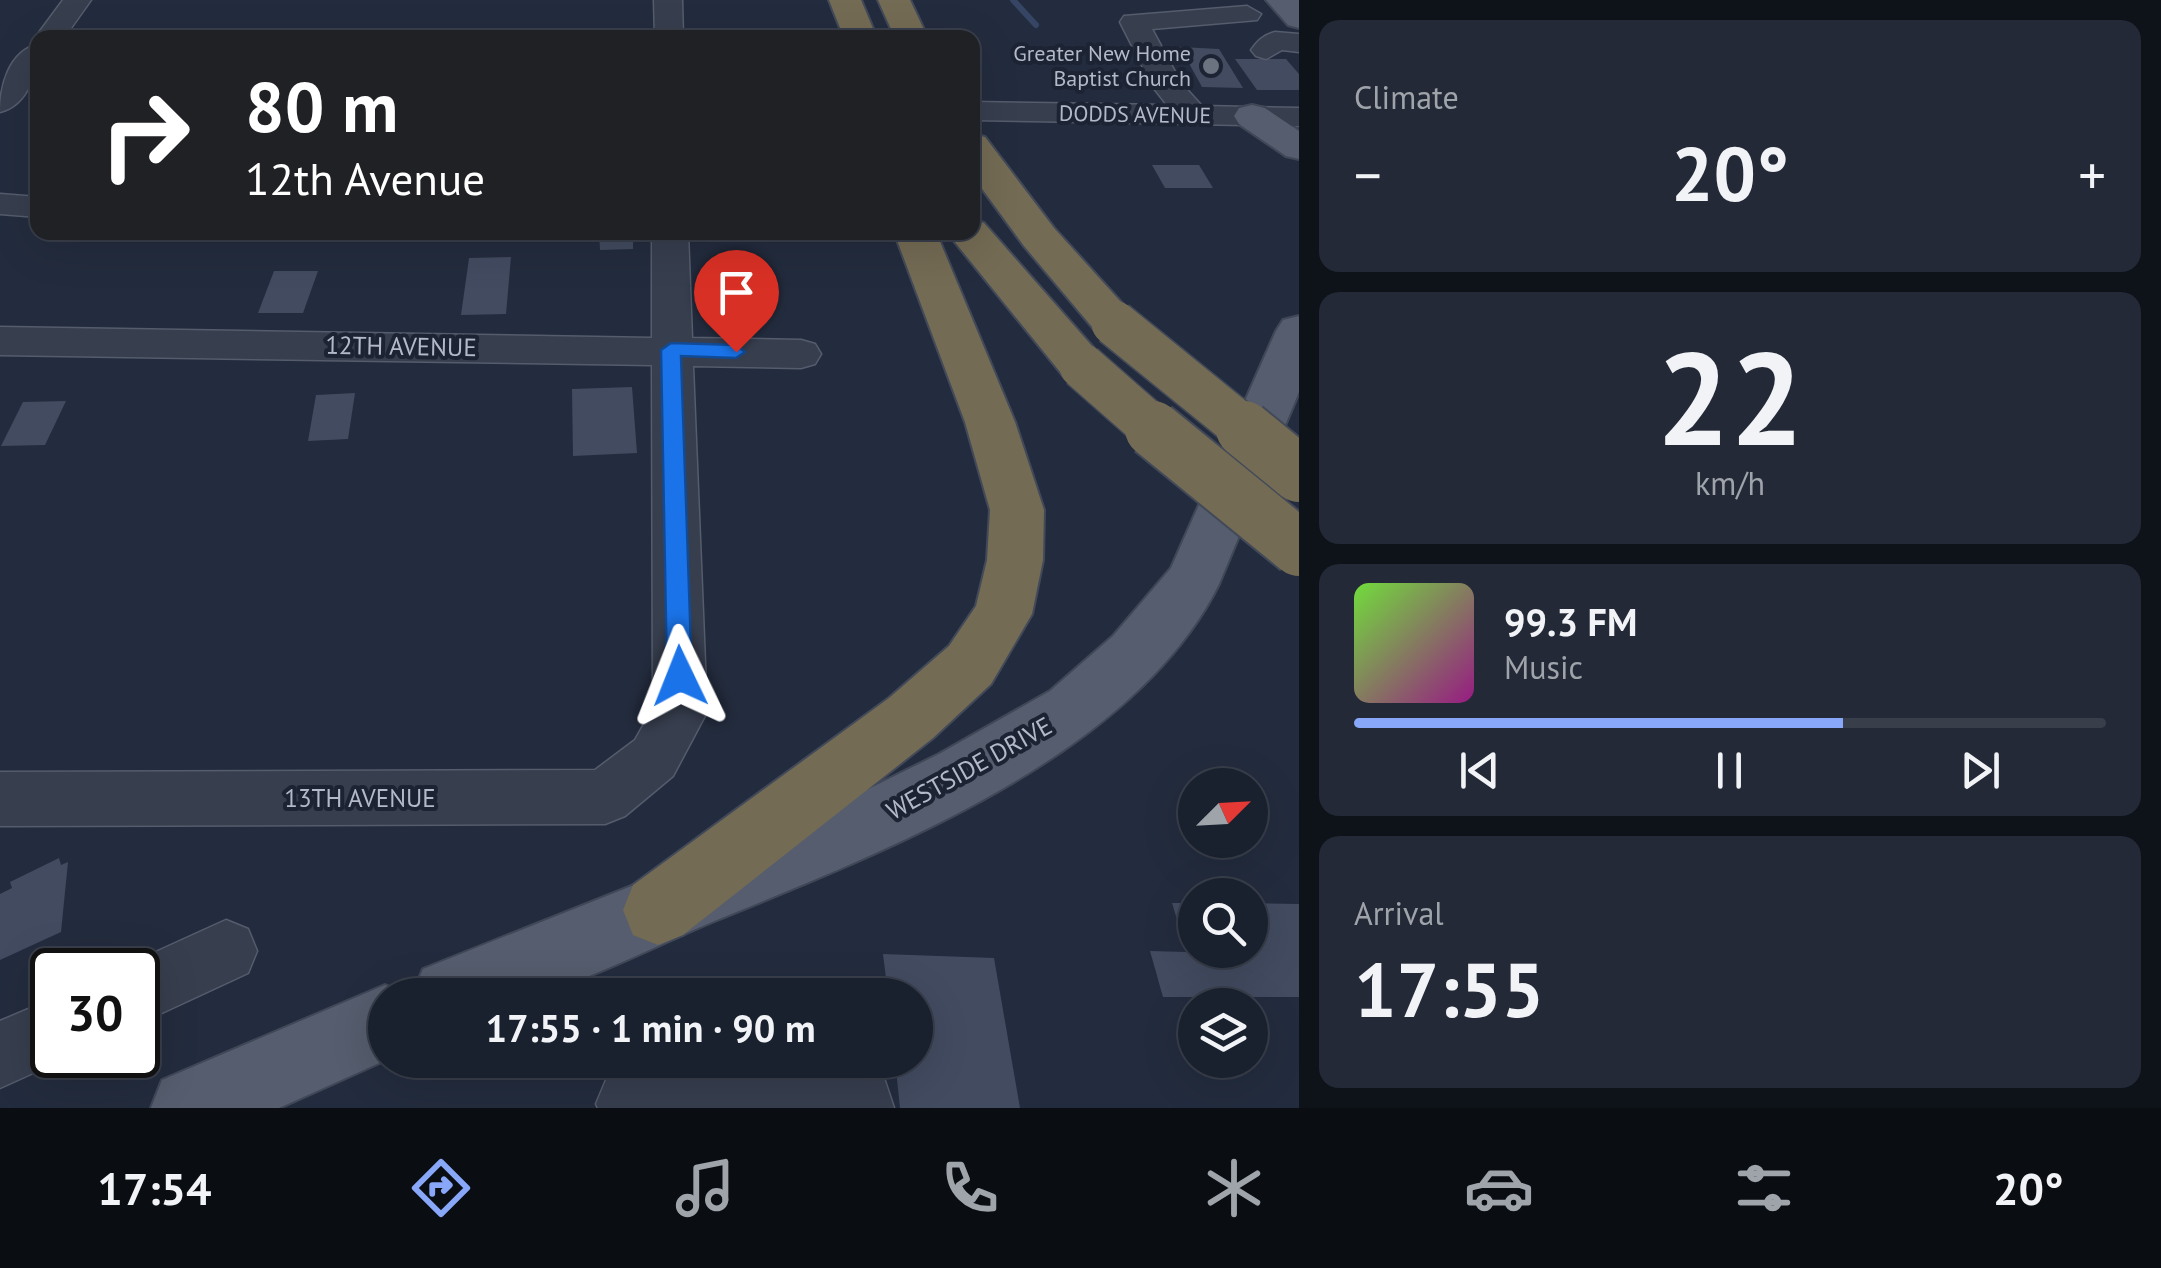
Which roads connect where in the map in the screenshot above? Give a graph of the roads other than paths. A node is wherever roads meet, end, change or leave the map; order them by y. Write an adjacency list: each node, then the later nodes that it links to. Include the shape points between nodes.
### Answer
1 (77, 0): 9 (street)
2 (668, 0): 10 (street)
3 (845, 0): 11 (highway); 12 (highway)
4 (894, 0): 13 (highway)
5 (1179, 0): 7 (street)
6 (1282, 0): 8 (main road)
7 (1248, 14): 8 (street); 20 (street, via 1134,22 1168,87)
8 (1298, 19)
9 (55, 30)
10 (668, 30)
11 (849, 30)
12 (858, 30)
13 (908, 30)
14 (1298, 43): 15 (street, via 1275,41)
15 (1266, 50)
16 (30, 63): 18 (street)
17 (30, 98): 18 (street)
18 (1, 100)
19 (980, 111): 20 (street, DODDS AVENUE)
20 (1193, 115): 21 (street, DODDS AVENUE)
21 (1252, 116): 22 (street, DODDS AVENUE); 23 (main road)
22 (1298, 117)
23 (1298, 148)
24 (980, 157): 35 (highway, bridge, via 1056,262)
25 (0, 204): 26 (street)
26 (30, 206)
27 (670, 240): 32 (street)
28 (919, 240): 38 (highway, via 1017,510 1015,560 1002,614 970,664 910,718)
29 (976, 240): 36 (highway, bridge, via 1082,366)
30 (1298, 331): 35 (main road, WESTSIDE DRIVE)
31 (0, 341): 32 (street, 12TH AVENUE)
32 (671, 350): 33 (street, 12TH AVENUE); 37 (street, 13TH AVENUE, via 680,712 654,758 605,797)
33 (801, 354)
34 (1298, 430): 35 (highway)
35 (1270, 474): 38 (main road, WESTSIDE DRIVE, via 1134,654 1072,711 860,828)
36 (1298, 548)
37 (0, 799)
38 (658, 910): 40 (main road, WESTSIDE DRIVE)
39 (226, 951): 41 (street)
40 (491, 978)
41 (160, 982)
42 (368, 1029): 46 (main road)
43 (30, 1041): 44 (street)
44 (0, 1055)
45 (630, 1104): 47 (street, via 859,1099)
46 (190, 1108)
47 (860, 1108)

